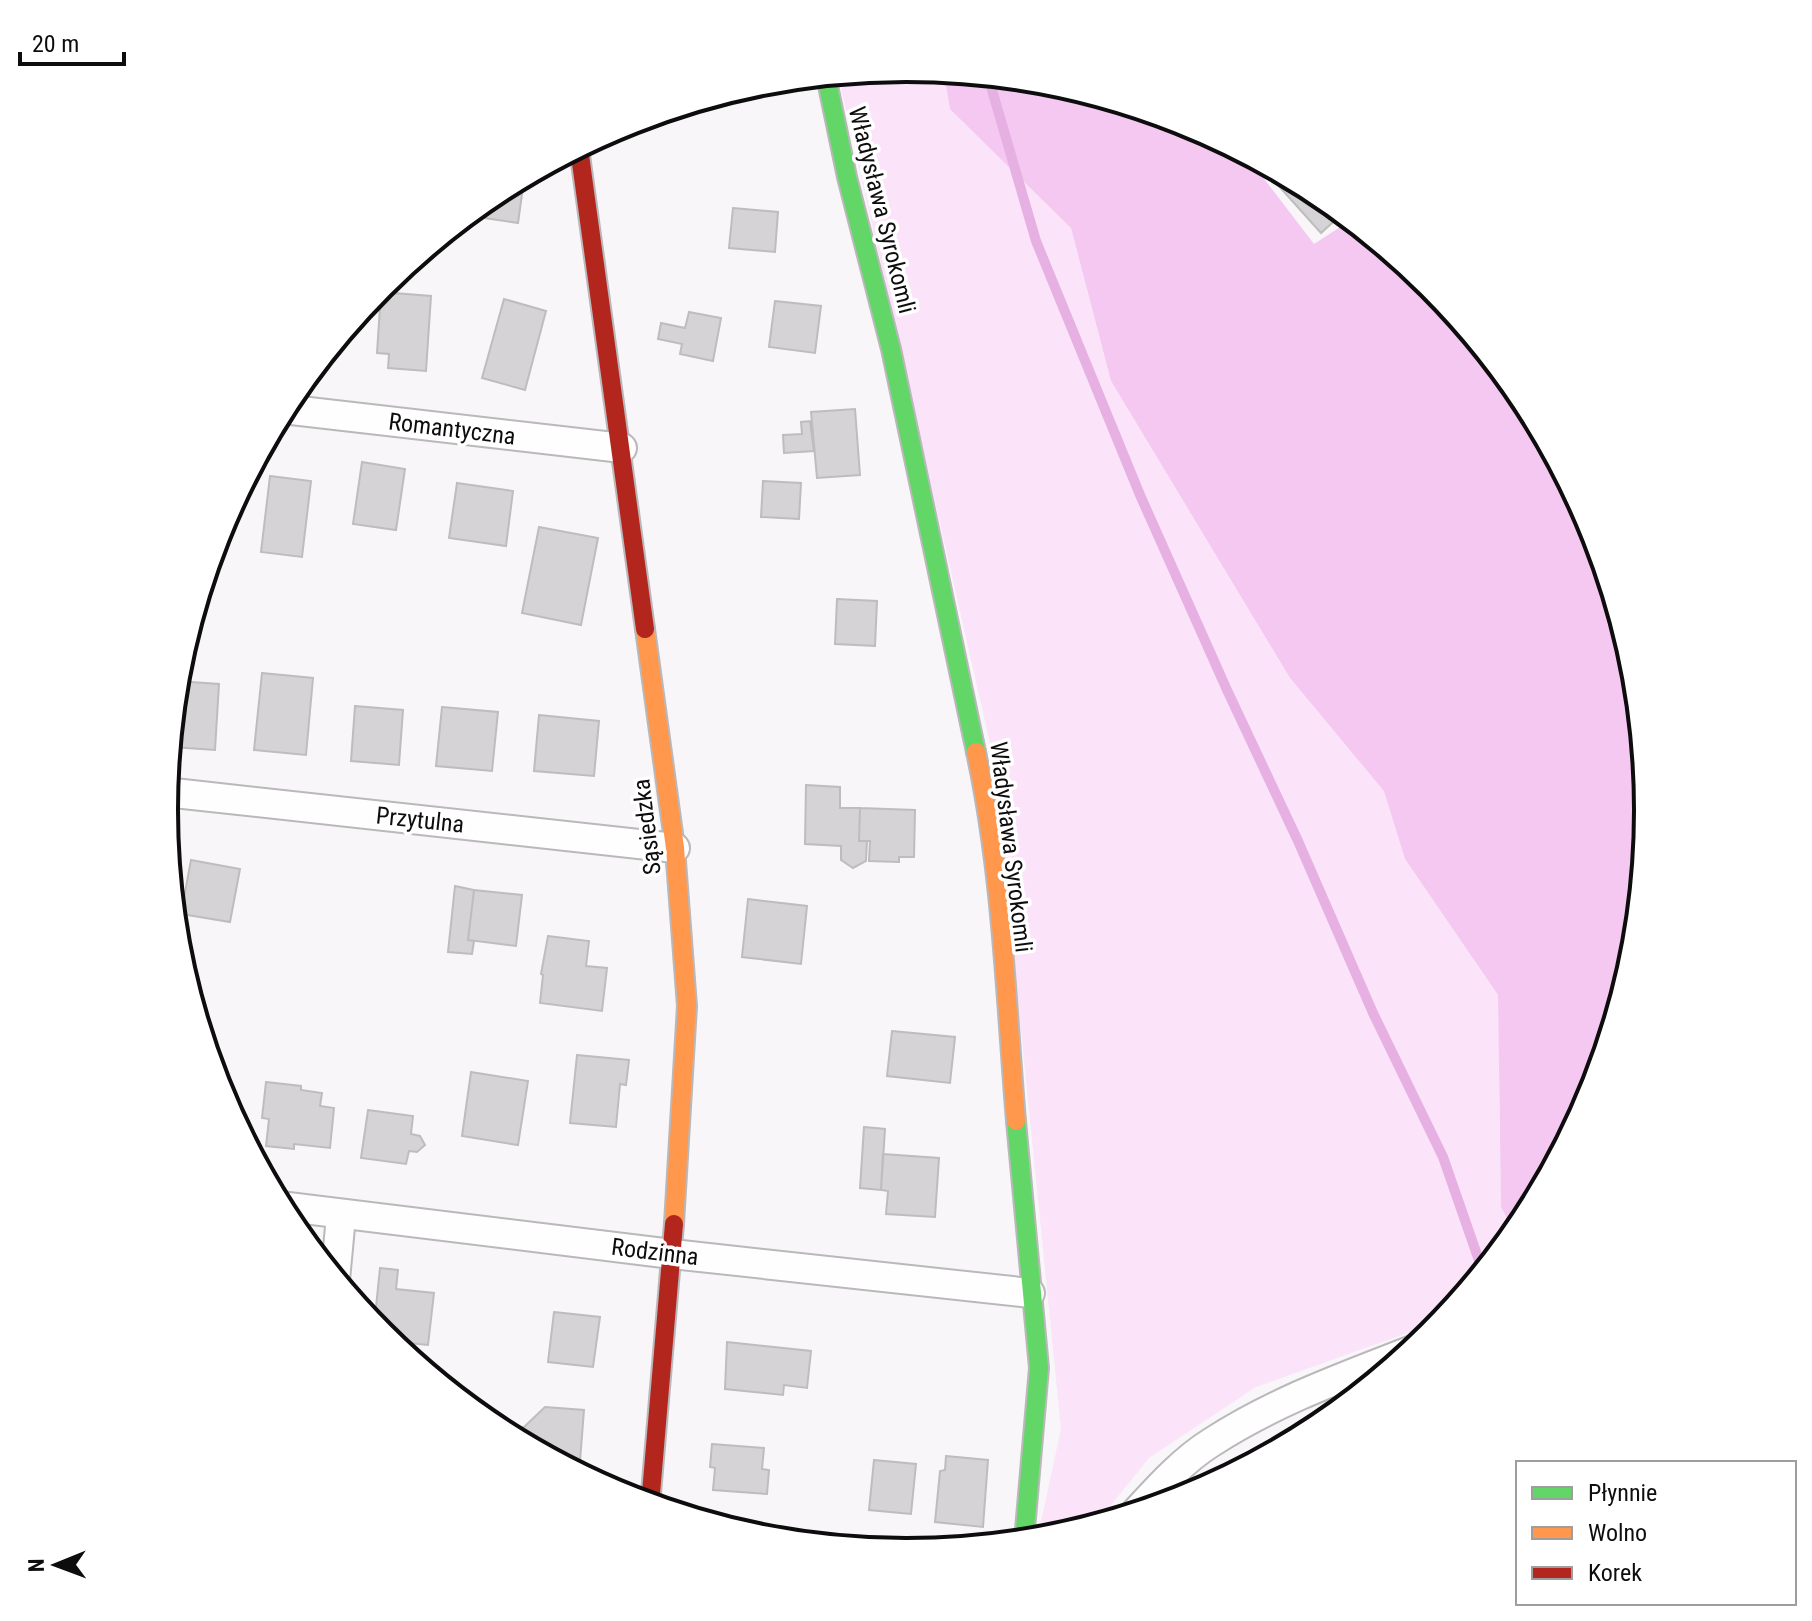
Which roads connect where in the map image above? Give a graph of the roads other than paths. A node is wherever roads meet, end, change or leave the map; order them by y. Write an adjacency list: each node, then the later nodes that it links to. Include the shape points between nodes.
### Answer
1 (828, 87): 11 (street, Władysława Syrokomli, via 891,349 985,793)
2 (581, 159): 4 (street, Sąsiedzka)
3 (297, 411): 4 (street, Romantyczna)
4 (622, 448): 6 (street, Sąsiedzka)
5 (178, 793): 6 (street, Przytulna)
6 (675, 848): 9 (street, Sąsiedzka, via 687,1006)
7 (296, 1209): 8 (street, Rodzinna)
8 (341, 1216): 9 (street, Rodzinna); 10 (street)
9 (672, 1254): 11 (street, Rodzinna); 13 (street, Sąsiedzka)
10 (336, 1264)
11 (1030, 1293): 15 (street, Władysława Syrokomli, via 1039,1368)
12 (1380, 1363): 14 (street, via 1259,1415 1210,1443)
13 (651, 1493)
14 (1150, 1497)
15 (1025, 1529)

